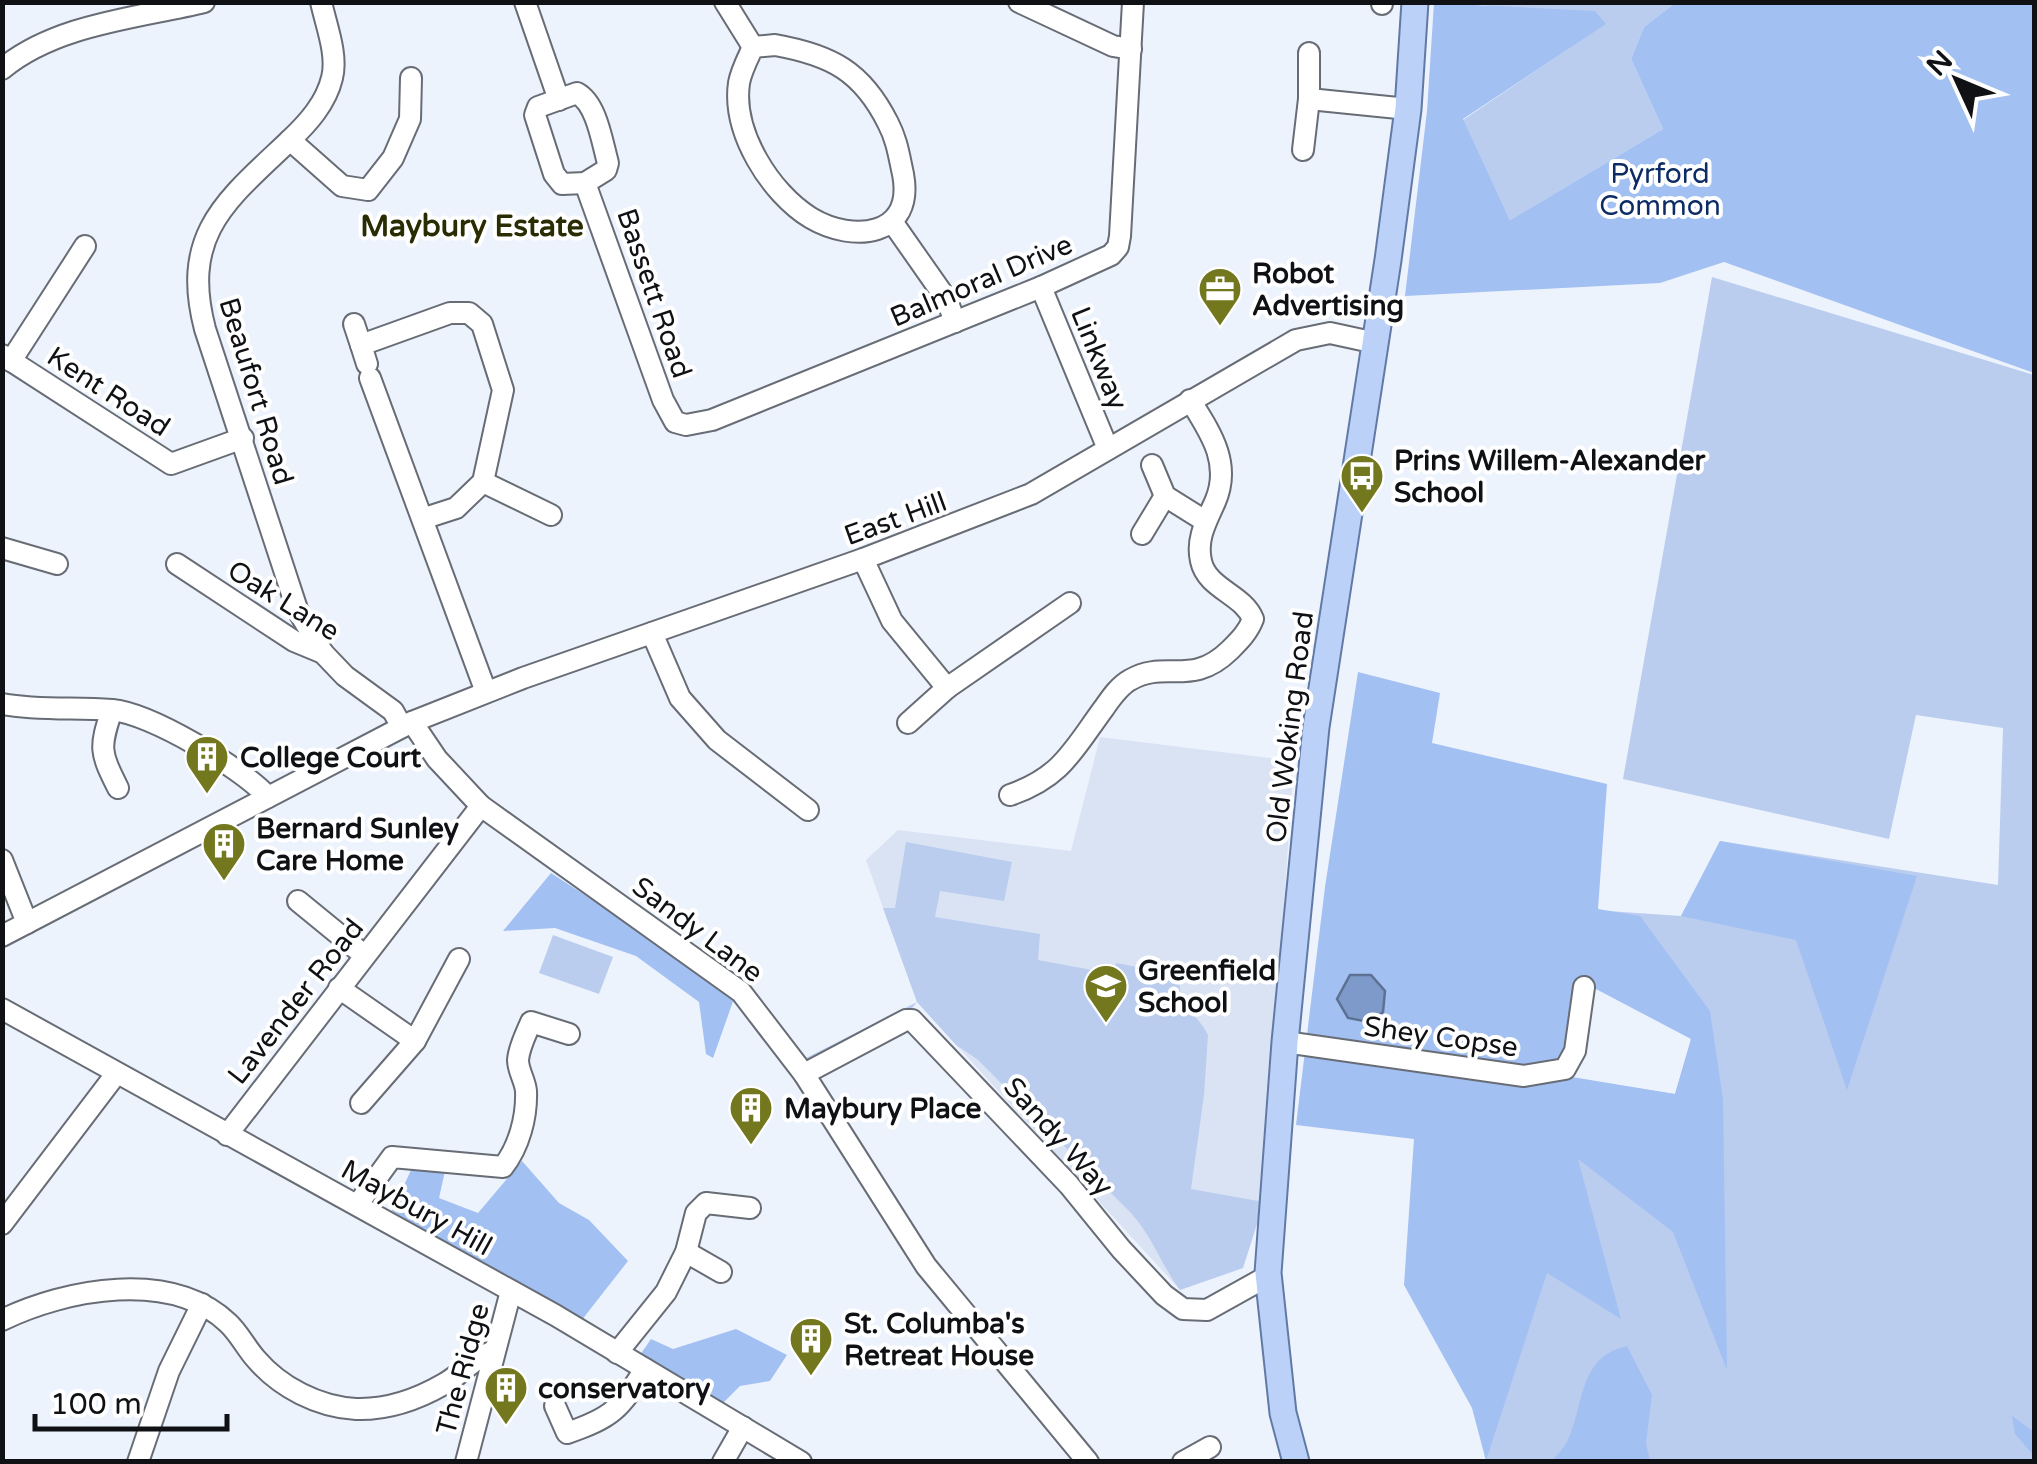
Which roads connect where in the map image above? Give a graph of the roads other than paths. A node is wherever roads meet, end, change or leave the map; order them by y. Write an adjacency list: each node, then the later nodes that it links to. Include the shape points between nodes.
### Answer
1 (204, 2): 11 (street, via 57,38)
2 (321, 2): 16 (street, Beaufort Road, via 334,75 308,123)
3 (525, 2): 14 (street)
4 (725, 2): 8 (street)
5 (1019, 2): 9 (street)
6 (1133, 2): 9 (street, Balmoral Drive)
7 (1415, 2): 15 (main road, Old Woking Road)
8 (753, 47): 19 (street, via 812,52 849,71 879,105 895,137 904,183 902,210); 19 (street, via 739,84 742,118 761,167 811,218 852,232)
9 (1131, 49): 21 (street, Balmoral Drive, via 1118,247)
10 (1310, 53): 13 (street)
11 (2, 70)
12 (411, 78): 16 (street, via 410,120 394,158 368,190 342,186)
13 (1309, 99): 15 (street); 17 (street)
14 (560, 100): 18 (street, Bassett Road, via 584,96 608,163); 18 (street, Bassett Road, via 538,107 535,115 554,174 562,184)
15 (1408, 109): 24 (main road, Old Woking Road)
16 (290, 140): 29 (street, Beaufort Road, via 232,195 212,224 196,275 205,328)
17 (1303, 150)
18 (585, 182): 28 (street, Bassett Road)
19 (892, 223): 22 (street, via 947,300)
20 (85, 246): 25 (street)
21 (1041, 287): 22 (street, Balmoral Drive); 30 (street, Linkway)
22 (955, 322): 28 (street, Balmoral Drive, via 712,420)
23 (354, 324): 26 (street)
24 (1376, 342): 27 (street, East Hill, via 1330,333 1296,340); 67 (main road, Old Woking Road, via 1316,726)
25 (7, 358): 29 (street, Kent Road, via 171,464)
26 (366, 362): 32 (street, via 450,313 469,314 482,324 503,390); 35 (street)
27 (1190, 400): 30 (street, East Hill); 36 (street, via 1214,439 1222,472)
28 (675, 422)
29 (243, 438): 44 (street, Beaufort Road, via 297,608)
30 (1108, 449): 39 (street, East Hill, via 1032,494)
31 (1152, 466): 33 (street)
32 (483, 482): 34 (street); 35 (street, via 456,508)
33 (1165, 496): 36 (street); 37 (street)
34 (551, 515)
35 (425, 518): 46 (street)
36 (1205, 521): 52 (street, via 1201,562 1250,611 1244,636 1203,670 1130,679 1057,772)
37 (1142, 534)
38 (2, 548): 40 (street)
39 (863, 559): 43 (street, East Hill); 45 (street, via 892,621)
40 (57, 564)
41 (177, 564): 44 (street, Oak Lane)
42 (1070, 603): 45 (street)
43 (652, 633): 46 (street, East Hill); 55 (street, via 680,698 717,740)
44 (323, 653): 50 (street, Oak Lane)
45 (947, 688): 49 (street)
46 (486, 692): 50 (street, East Hill)
47 (2, 704): 48 (street)
48 (112, 710): 51 (street, via 100,744); 53 (street, via 164,728)
49 (908, 723)
50 (407, 724): 53 (street, East Hill); 54 (street, Sandy Lane)
51 (118, 788)
52 (1010, 795)
53 (268, 797): 58 (street, East Hill)
54 (481, 806): 60 (street, Lavender Road); 69 (street, Sandy Lane, via 724,977 758,1010)
55 (808, 810)
56 (2, 860): 58 (street)
57 (298, 901): 60 (street)
58 (27, 923): 59 (street, East Hill)
59 (2, 936)
60 (364, 955): 63 (street, Lavender Road)
61 (459, 959): 66 (street)
62 (1584, 986): 67 (street, Shey Copse, via 1575,1050 1565,1069 1524,1076)
63 (339, 988): 66 (street); 71 (street, Lavender Road)
64 (2, 1009): 68 (street, Maybury Hill)
65 (568, 1034): 72 (street, via 531,1022 518,1065 524,1110 516,1150 503,1167 392,1157)
66 (415, 1042): 70 (street)
67 (1285, 1042): 77 (main road, Old Woking Road)
68 (116, 1074): 71 (street, Maybury Hill); 74 (street)
69 (804, 1074): 77 (street, Sandy Way, via 912,1020 1183,1309 1207,1310); 91 (street, Sandy Lane, via 926,1266)
70 (362, 1104)
71 (227, 1135): 72 (street, Maybury Hill)
72 (358, 1204): 78 (street, Maybury Hill)
73 (750, 1208): 75 (street, via 706,1203 696,1212)
74 (2, 1224)
75 (686, 1252): 76 (street); 82 (street, via 666,1292)
76 (721, 1272)
77 (1268, 1276): 93 (main road, Old Woking Road, via 1283,1413)
78 (511, 1291): 81 (street, The Ridge); 82 (street, Maybury Hill)
79 (202, 1304): 80 (street, via 173,1292 99,1290); 81 (street, via 228,1323 278,1383 355,1409 397,1406); 87 (street, via 168,1372)
80 (2, 1320)
81 (494, 1351): 88 (street, The Ridge)
82 (618, 1353): 83 (street, Maybury Hill)
83 (645, 1370): 84 (street, via 608,1417 558,1435); 85 (street, Maybury Hill)
84 (555, 1406)
85 (742, 1428): 89 (street); 90 (street, Maybury Hill)
86 (1210, 1447): 92 (street)
87 (138, 1462)
88 (466, 1462)
89 (723, 1462)
90 (801, 1462)
91 (1088, 1462)
92 (1183, 1462)
93 (1296, 1462)

